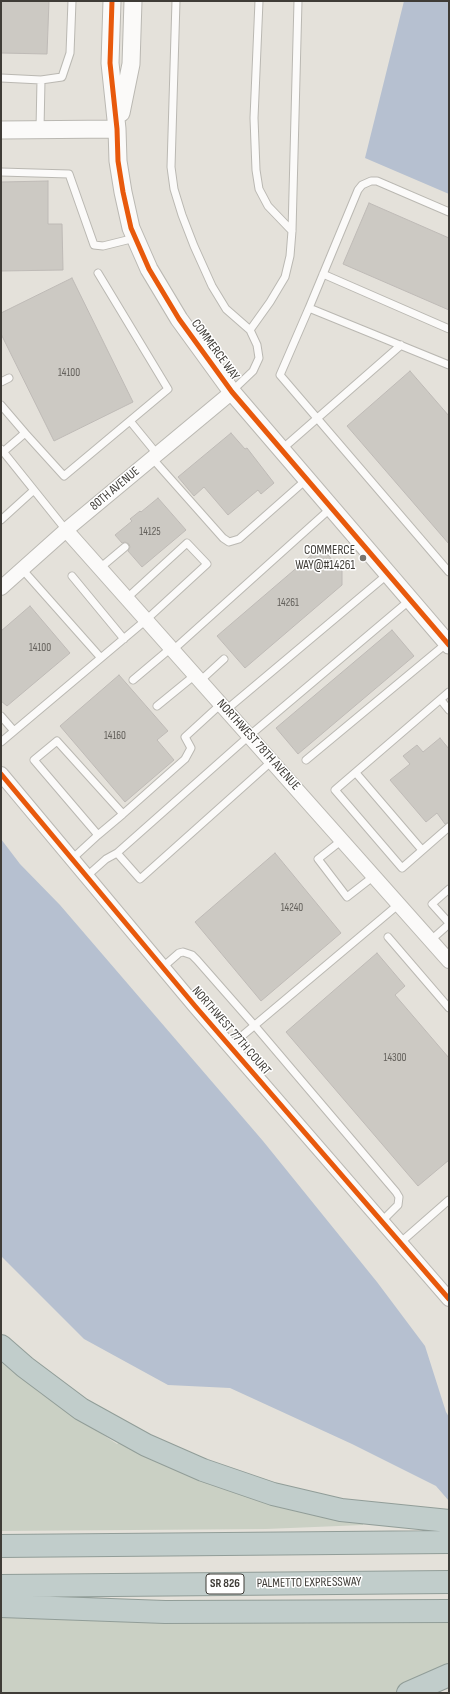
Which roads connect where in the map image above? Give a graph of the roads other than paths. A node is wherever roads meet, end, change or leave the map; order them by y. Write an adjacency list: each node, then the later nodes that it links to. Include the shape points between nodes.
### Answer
1 (72, 1): 8 (lane, via 70,53 62,77)
2 (112, 1): 10 (street, COMMERCE WAY, via 110,63)
3 (133, 1): 10 (street, COMMERCE WAY, via 131,64)
4 (176, 1): 20 (lane, via 171,167 174,189 184,221 212,286 226,309)
5 (259, 1): 14 (lane, via 254,118 256,170 259,189 268,206)
6 (298, 1): 14 (lane)
7 (1, 78): 8 (lane)
8 (41, 80): 9 (lane)
9 (40, 129): 10 (street); 11 (street)
10 (118, 129): 15 (street, COMMERCE WAY, via 118,161 123,192)
11 (1, 130)
12 (1, 172): 15 (lane, via 69,174 94,245 103,246)
13 (449, 212): 17 (lane, via 377,181 366,182 358,190)
14 (292, 231): 20 (lane, via 285,277)
15 (136, 238): 25 (street, COMMERCE WAY, via 149,269 179,319)
16 (98, 273): 28 (lane, via 168,389)
17 (323, 274): 18 (lane); 19 (lane)
18 (309, 308): 21 (lane); 27 (lane, via 280,375)
19 (449, 329)
20 (250, 330): 25 (lane, via 257,345 259,358 253,371)
21 (401, 345): 22 (lane); 27 (lane)
22 (449, 365)
23 (9, 378): 24 (lane)
24 (1, 382)
25 (232, 392): 31 (street, COMMERCE WAY); 32 (street, 80TH AVENUE)
26 (1, 404): 29 (lane)
27 (318, 418): 31 (lane); 41 (lane)
28 (130, 421): 29 (lane, via 64,476); 32 (lane)
29 (25, 433): 30 (lane)
30 (2, 450): 34 (lane)
31 (281, 450): 33 (street, COMMERCE WAY)
32 (155, 456): 33 (lane, via 229,542 239,539); 37 (street, 80TH AVENUE)
33 (307, 479): 35 (street, COMMERCE WAY)
34 (34, 490): 36 (lane); 37 (lane)
35 (331, 508): 42 (street, COMMERCE WAY); 50 (lane)
36 (1, 520)
37 (66, 530): 39 (street, NORTHWEST 78TH AVENUE); 40 (street, 80TH AVENUE)
38 (125, 547): 39 (lane)
39 (100, 568): 45 (street, NORTHWEST 78TH AVENUE)
40 (22, 569): 44 (street, 80TH AVENUE); 51 (lane)
41 (449, 572)
42 (388, 574): 46 (street, COMMERCE WAY); 58 (lane)
43 (72, 576): 48 (lane)
44 (1, 588)
45 (127, 598): 47 (street, NORTHWEST 78TH AVENUE); 47 (lane, via 187,543 207,564)
46 (410, 600): 49 (street, COMMERCE WAY); 62 (lane)
47 (146, 620): 48 (lane); 50 (street, NORTHWEST 78TH AVENUE)
48 (124, 639): 51 (lane)
49 (448, 644): 64 (lane)
50 (172, 649): 53 (street, NORTHWEST 78TH AVENUE); 54 (lane)
51 (101, 658): 61 (lane)
52 (224, 659): 53 (lane)
53 (198, 678): 57 (lane); 58 (street, NORTHWEST 78TH AVENUE)
54 (133, 680)
55 (449, 692): 56 (lane)
56 (441, 700): 59 (lane); 66 (lane)
57 (157, 706)
58 (224, 707): 62 (street, NORTHWEST 78TH AVENUE); 68 (lane, via 185,737 191,748 185,759)
59 (449, 710)
60 (1, 716): 61 (lane)
61 (14, 731): 63 (lane)
62 (249, 736): 65 (street, NORTHWEST 78TH AVENUE); 73 (lane)
63 (1, 742)
64 (306, 760)
65 (272, 762): 71 (street, NORTHWEST 78TH AVENUE); 73 (lane, via 140,879)
66 (356, 773): 72 (lane); 72 (lane, via 336,790 402,868)
67 (1, 774): 74 (street, NORTHWEST 77TH COURT)
68 (122, 814): 70 (lane); 70 (lane, via 57,741 34,760)
69 (449, 827): 72 (lane)
70 (98, 835): 74 (lane)
71 (342, 840): 76 (street, NORTHWEST 78TH AVENUE); 76 (lane, via 318,859 347,897)
72 (422, 850)
73 (117, 853): 75 (lane)
74 (72, 859): 75 (street, NORTHWEST 77TH COURT)
75 (87, 876): 83 (street, NORTHWEST 77TH COURT)
76 (374, 876): 78 (street, NORTHWEST 78TH AVENUE)
77 (449, 889): 79 (lane, via 432,904)
78 (398, 904): 81 (street, NORTHWEST 78TH AVENUE); 85 (lane)
79 (449, 923): 81 (lane)
80 (388, 937): 84 (lane)
81 (431, 940): 82 (street, NORTHWEST 78TH AVENUE)
82 (449, 961)
83 (163, 968): 85 (lane, via 179,953 192,955); 86 (street, NORTHWEST 77TH COURT)
84 (449, 1008)
85 (255, 1026): 86 (lane); 88 (lane, via 396,1192 399,1197 398,1205)
86 (230, 1046): 88 (street, NORTHWEST 77TH COURT)
87 (449, 1200): 89 (lane)
88 (382, 1221): 89 (street, NORTHWEST 77TH COURT)
89 (401, 1242): 90 (street, NORTHWEST 77TH COURT)
90 (449, 1299)
91 (1, 1346): 92 (highway, via 81,1409 146,1445 203,1470 273,1494 341,1510)
92 (449, 1521)
93 (449, 1542): 94 (highway)
94 (1, 1546)
95 (449, 1556): 96 (highway)
96 (1, 1559)
97 (449, 1582): 98 (highway, PALMETTO EXPRESSWAY / SR 826)
98 (1, 1586)
99 (1, 1606): 100 (highway, via 165,1612)
100 (449, 1611)
101 (449, 1675): 102 (highway)
102 (408, 1693)

